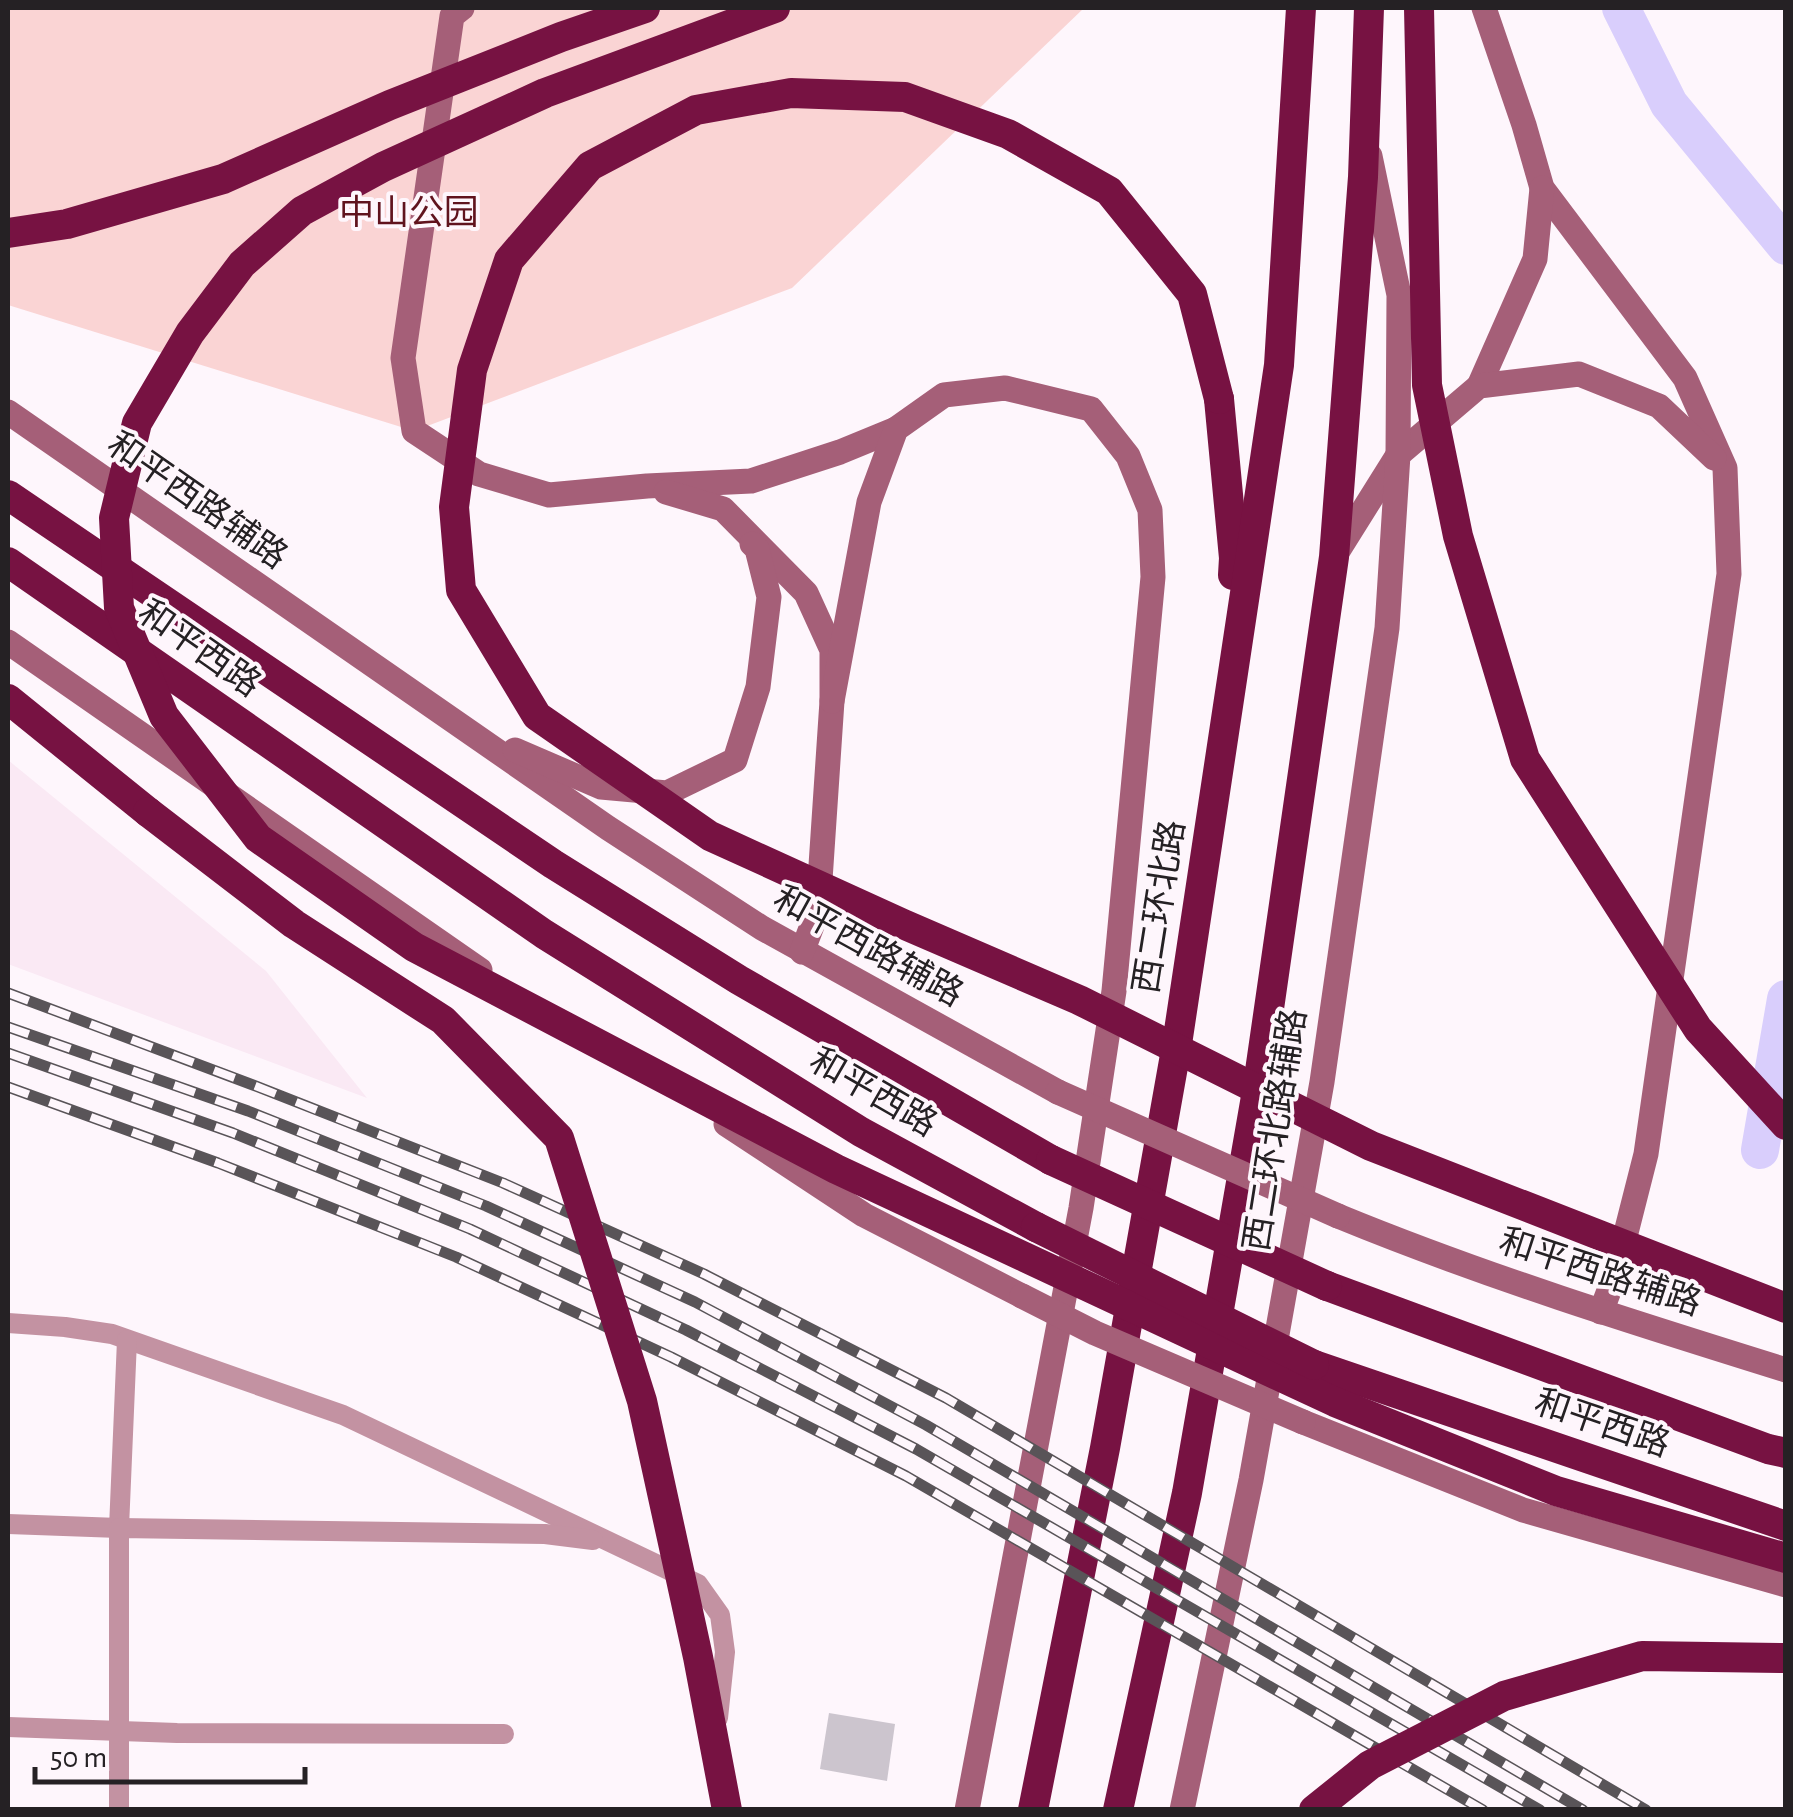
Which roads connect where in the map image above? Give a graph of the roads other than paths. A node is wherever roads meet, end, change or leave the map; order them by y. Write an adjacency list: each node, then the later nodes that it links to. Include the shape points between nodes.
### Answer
1 (462, 8): 16 (main road, via 452,16 403,358 414,431 479,474 550,496)
2 (646, 8): 10 (highway, bridge, via 407,98 223,179 67,224)
3 (775, 8): 38 (highway, bridge, via 544,94 383,167 302,211 242,264 190,333 138,424 114,518 118,608 164,716 258,838 414,947 836,1168 1335,1402 1556,1491)
4 (1301, 8): 25 (highway, 西二环北路, via 1279,365)
5 (1369, 8): 8 (highway)
6 (1419, 8): 27 (highway, bridge, via 1426,385 1458,536 1525,759 1698,1029)
7 (1484, 8): 9 (main road)
8 (1364, 126): 14 (main road, 西二环北路辅路, via 1399,295); 19 (highway)
9 (1542, 188): 11 (main road, via 1535,259); 15 (main road, via 1685,378)
10 (8, 233)
11 (1479, 386): 14 (main road); 15 (main road, via 1579,374 1659,406)
12 (8, 412): 24 (main road, 和平西路辅路)
13 (896, 429): 16 (main road, via 751,481); 23 (main road, via 869,502); 47 (main road, via 944,395 1005,388 1092,409 1128,456 1150,510 1152,577 1114,992 1081,1208)
14 (1398, 456): 19 (main road); 50 (main road, 西二环北路辅路, via 1387,628 1322,1082 1251,1480)
15 (1725, 468): 29 (main road, via 1729,574 1646,1154)
16 (647, 486): 18 (main road)
17 (8, 495): 33 (highway, 和平西路, bridge, via 553,864 1052,1160 1327,1286)
18 (723, 509): 23 (main road, via 806,593 832,650); 24 (main road, via 756,549 769,597 758,687 735,760 667,793 602,787)
19 (1334, 557): 49 (highway, via 1254,1104 1187,1492)
20 (8, 562): 35 (highway, 和平西路, bridge, via 544,934 860,1132 1314,1365)
21 (8, 642): 39 (main road, bridge, via 533,1006 864,1215 1095,1333 1523,1510)
22 (8, 699): 46 (highway, bridge, via 294,924 443,1020 559,1138 642,1401)
23 (832, 701): 26 (main road, via 818,910)
24 (465, 728): 26 (main road, 和平西路辅路)
25 (1223, 743): 28 (highway, bridge, via 1234,558 1219,399 1192,294 1109,191 1008,134 905,97 791,93 696,110 590,166 509,260 472,370 454,506 461,590 538,716 710,836 1079,1000 1371,1146); 48 (highway, 西二环北路, via 1109,1429)
26 (802, 952): 29 (main road, 和平西路辅路, bridge, via 1058,1092 1421,1250)
27 (1786, 1125)
28 (1786, 1308)
29 (1601, 1312): 32 (main road, 和平西路辅路)
30 (8, 1324): 31 (lane, via 64,1326)
31 (127, 1340): 36 (lane); 37 (lane, via 343,1415)
32 (1786, 1370)
33 (1786, 1453)
34 (8, 1524): 36 (lane)
35 (1786, 1526)
36 (119, 1528): 37 (lane, via 545,1534); 42 (lane)
37 (610, 1542): 45 (lane, via 698,1584 720,1615 725,1652)
38 (1786, 1558)
39 (1786, 1584)
40 (1786, 1658): 51 (highway, bridge, via 1642,1656 1504,1696 1370,1765)
41 (8, 1727): 42 (lane)
42 (119, 1730): 43 (lane); 44 (lane)
43 (504, 1734)
44 (119, 1810)
45 (709, 1810)
46 (727, 1810)
47 (967, 1810)
48 (1033, 1810)
49 (1118, 1810)
50 (1182, 1810)
51 (1314, 1810)

